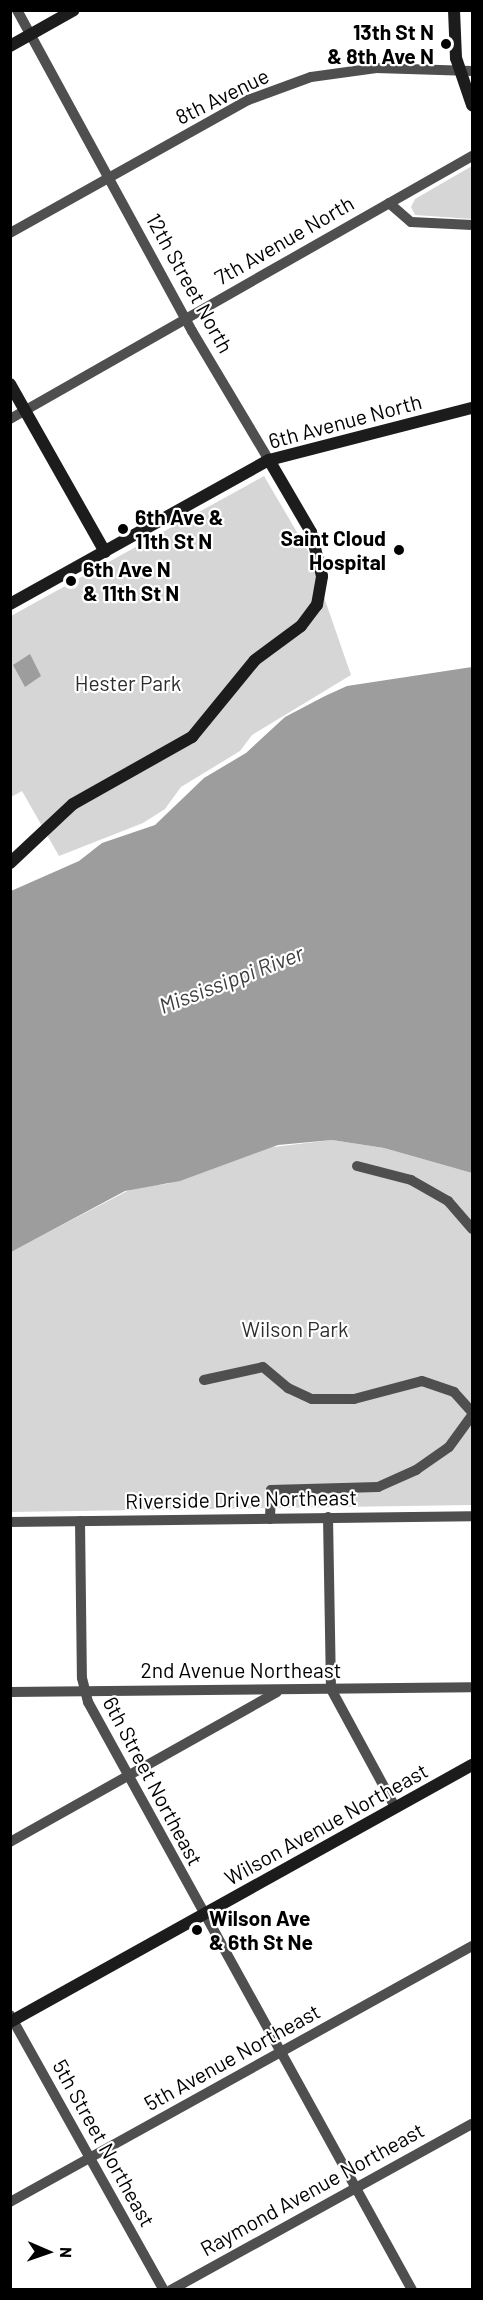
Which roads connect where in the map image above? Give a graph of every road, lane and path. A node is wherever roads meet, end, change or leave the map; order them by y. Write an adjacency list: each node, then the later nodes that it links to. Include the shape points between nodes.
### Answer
1 (17, 10): 4 (street, 12th Street North)
2 (74, 10): 4 (street)
3 (454, 10): 6 (street)
4 (30, 35): 5 (street); 10 (street, 12th Street North)
5 (10, 46)
6 (459, 70): 7 (street, 8th Avenue); 8 (street); 10 (street, 8th Avenue, via 376,68 311,77 248,100)
7 (472, 71)
8 (472, 105)
9 (472, 156): 11 (street, 7th Avenue North)
10 (110, 178): 13 (street, 8th Avenue); 14 (street, 12th Street North)
11 (389, 203): 12 (street, via 411,222); 14 (street, 7th Avenue North)
12 (472, 225)
13 (10, 233)
14 (186, 319): 17 (street, 7th Avenue North); 19 (street, 12th Street North)
15 (10, 384): 17 (street)
16 (472, 408): 19 (street, 6th Avenue North)
17 (26, 411): 18 (street, 7th Avenue North); 20 (street)
18 (10, 419)
19 (269, 460): 20 (street, 6th Avenue North); 22 (street, 12th Street North, via 311,532 322,576 317,605 301,626 255,660 192,737 73,804)
20 (105, 552): 21 (street, 6th Avenue North)
21 (10, 604)
22 (10, 863)
23 (357, 1166): 24 (street, via 411,1180 448,1201)
24 (472, 1230)
25 (204, 1380): 26 (street, via 263,1367 288,1388 312,1399 354,1399 422,1381 454,1392)
26 (472, 1414): 29 (street, via 449,1447 416,1470 378,1487 308,1493 271,1490)
27 (472, 1516): 28 (street, Riverside Drive Northeast)
28 (328, 1517): 29 (street, Riverside Drive Northeast); 33 (street)
29 (270, 1519): 30 (street, Riverside Drive Northeast)
30 (80, 1521): 31 (street, Riverside Drive Northeast); 34 (street, 6th Street Northeast)
31 (10, 1522)
32 (472, 1687): 33 (street, 2nd Avenue Northeast)
33 (331, 1689): 35 (street, 2nd Avenue Northeast); 39 (street)
34 (84, 1690): 35 (street, 2nd Avenue Northeast); 36 (street, 2nd Avenue Northeast); 38 (street, 6th Street Northeast)
35 (280, 1691): 38 (street)
36 (10, 1692)
37 (471, 1768): 39 (street, Wilson Avenue Northeast)
38 (126, 1777): 40 (street); 41 (street, 6th Street Northeast)
39 (395, 1807): 41 (street, Wilson Avenue Northeast)
40 (10, 1842)
41 (203, 1915): 43 (street, Wilson Avenue Northeast); 44 (street, 6th Street Northeast)
42 (472, 1946): 44 (street, 5th Avenue Northeast)
43 (12, 2019): 46 (street, 5th Street Northeast)
44 (281, 2050): 46 (street, 5th Avenue Northeast); 47 (street, 6th Street Northeast)
45 (472, 2124): 47 (street, Raymond Avenue Northeast)
46 (90, 2158): 48 (street, 5th Avenue Northeast); 49 (street, 5th Street Northeast)
47 (357, 2186): 50 (street, Raymond Avenue Northeast); 51 (street, 6th Street Northeast)
48 (10, 2202)
49 (165, 2289)
50 (171, 2289)
51 (412, 2289)

